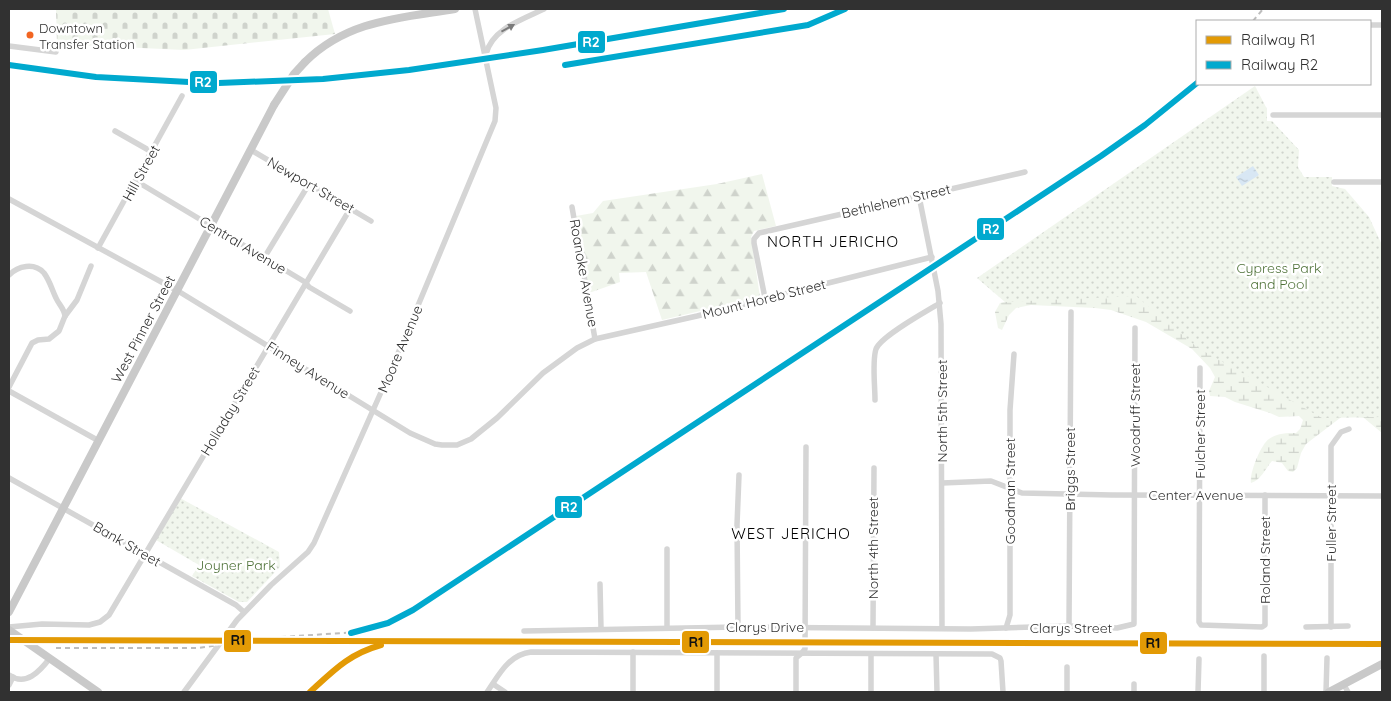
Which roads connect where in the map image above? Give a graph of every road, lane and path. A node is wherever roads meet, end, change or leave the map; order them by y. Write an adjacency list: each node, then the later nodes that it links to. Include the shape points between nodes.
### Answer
1 (455, 9): 4 (main road, West Pinner Street)
2 (475, 9): 7 (street, Moore Avenue)
3 (544, 9): 7 (street, one-way to 3, via 490,42 498,34)
4 (425, 11): 12 (main road, West Pinner Street, bridge, via 370,24 335,38 294,74)
5 (9, 46): 6 (street)
6 (56, 52)
7 (485, 58): 45 (street, Moore Avenue, via 496,108 495,121)
8 (182, 96): 13 (street, Hill Street)
9 (1273, 115): 10 (street)
10 (1382, 115)
11 (115, 131): 13 (street)
12 (251, 150): 18 (street, Newport Street); 24 (main road, West Pinner Street)
13 (152, 152): 15 (street, Hill Street)
14 (1025, 172): 19 (street, Bethlehem Street)
15 (136, 181): 24 (street, Central Avenue); 25 (street, Hill Street)
16 (1334, 182): 17 (street)
17 (1382, 182)
18 (309, 184): 22 (street, Newport Street); 27 (street)
19 (919, 196): 26 (street, North 5th Street); 32 (street, Bethlehem Street, via 768,230 756,236 754,243)
20 (9, 199): 25 (street, Finney Avenue)
21 (572, 207): 38 (street, Roanoke Avenue)
22 (350, 209): 23 (street, Newport Street); 30 (street, Holladay Street)
23 (370, 220)
24 (212, 226): 27 (street, Central Avenue); 31 (main road, West Pinner Street)
25 (98, 248): 31 (street, Finney Avenue)
26 (932, 257): 32 (street, Mount Horeb Street); 33 (street, North 5th Street)
27 (264, 258): 30 (street, Central Avenue)
28 (91, 266): 36 (street, via 77,300)
29 (9, 275): 36 (street, via 28,266 41,270)
30 (306, 283): 34 (street, Central Avenue); 39 (street, Holladay Street)
31 (178, 291): 39 (street, Finney Avenue); 47 (main road, West Pinner Street)
32 (765, 298): 38 (street, Mount Horeb Street)
33 (940, 303): 44 (street, via 878,345); 52 (street, North 5th Street)
34 (350, 312)
35 (1071, 312): 54 (street, Briggs Street)
36 (65, 316): 42 (street, via 59,331 53,336 32,343)
37 (1135, 328): 55 (street, Woodruff Street)
38 (595, 339): 45 (street, Finney Avenue, via 542,373 497,418 464,442 449,446 434,444)
39 (269, 346): 45 (street, Finney Avenue); 62 (street, Holladay Street)
40 (1014, 354): 53 (street, Goodman Street, via 1010,386)
41 (1200, 368): 57 (street, Fulcher Street)
42 (9, 387)
43 (9, 391): 47 (street)
44 (875, 400)
45 (373, 410): 65 (street, Moore Avenue, via 314,544)
46 (1349, 429): 58 (street, Fuller Street, via 1344,430 1331,446)
47 (99, 441): 60 (main road, West Pinner Street)
48 (806, 447): 71 (street)
49 (874, 468): 76 (street, North 4th Street)
50 (739, 475): 70 (street)
51 (9, 478): 60 (street, Bank Street)
52 (942, 483): 53 (street, Center Avenue, via 991,482); 77 (street, North 5th Street)
53 (1010, 490): 54 (street, Center Avenue); 78 (street, Goodman Street, via 1010,615)
54 (1070, 494): 55 (street, Center Avenue); 68 (street, Briggs Street)
55 (1134, 495): 57 (street, Center Avenue); 67 (street, Woodruff Street)
56 (1265, 495): 57 (street, Center Avenue); 58 (street, Center Avenue); 66 (street, Roland Street, via 1265,624 1262,627 1204,626)
57 (1200, 496): 66 (street, Fulcher Street)
58 (1331, 496): 59 (street, Center Avenue); 73 (street, Fuller Street)
59 (1382, 496)
60 (64, 508): 62 (street, Bank Street); 64 (main road, West Pinner Street)
61 (668, 549): 75 (street)
62 (144, 554): 65 (street, Bank Street); 79 (street, Holladay Street, via 109,614 100,622)
63 (600, 584): 74 (street)
64 (9, 612)
65 (244, 612): 98 (street, Moore Avenue)
66 (1199, 620)
67 (1135, 622): 68 (street, Clarys Street, via 1117,628)
68 (1069, 626): 78 (street, Clarys Street)
69 (1348, 626): 73 (street)
70 (738, 627): 71 (street, Clarys Drive); 75 (street, Clarys Drive)
71 (804, 627): 76 (street, Clarys Drive); 83 (street, via 805,649)
72 (1306, 627): 73 (street)
73 (1331, 627)
74 (601, 628): 75 (street, Clarys Drive); 80 (street, Clarys Drive)
75 (667, 628)
76 (873, 628): 77 (street, Clarys Drive)
77 (942, 628): 78 (street, Clarys Drive)
78 (1006, 628)
79 (9, 629): 87 (main road)
80 (524, 631)
81 (633, 652): 82 (street); 93 (street, via 523,653 512,659); 101 (street)
82 (717, 653): 83 (street); 102 (street)
83 (802, 653): 84 (street); 103 (street, via 796,658)
84 (871, 654): 85 (street); 104 (street)
85 (936, 654): 105 (street); 106 (street, via 996,656 1002,661)
86 (1264, 656): 110 (street)
87 (50, 658): 92 (street, via 30,677); 97 (main road)
88 (1327, 658): 111 (street)
89 (1199, 659): 109 (street)
90 (1382, 664): 96 (main road)
91 (1067, 667): 107 (street)
92 (11, 676): 95 (street)
93 (493, 684): 99 (street); 100 (street)
94 (1134, 684): 108 (street)
95 (9, 685)
96 (1346, 688): 111 (main road)
97 (98, 692)
98 (184, 692)
99 (487, 692)
100 (505, 692)
101 (633, 692)
102 (717, 692)
103 (796, 692)
104 (871, 692)
105 (937, 692)
106 (1003, 692)
107 (1067, 692)
108 (1134, 692)
109 (1198, 692)
110 (1264, 692)
111 (1328, 692)

